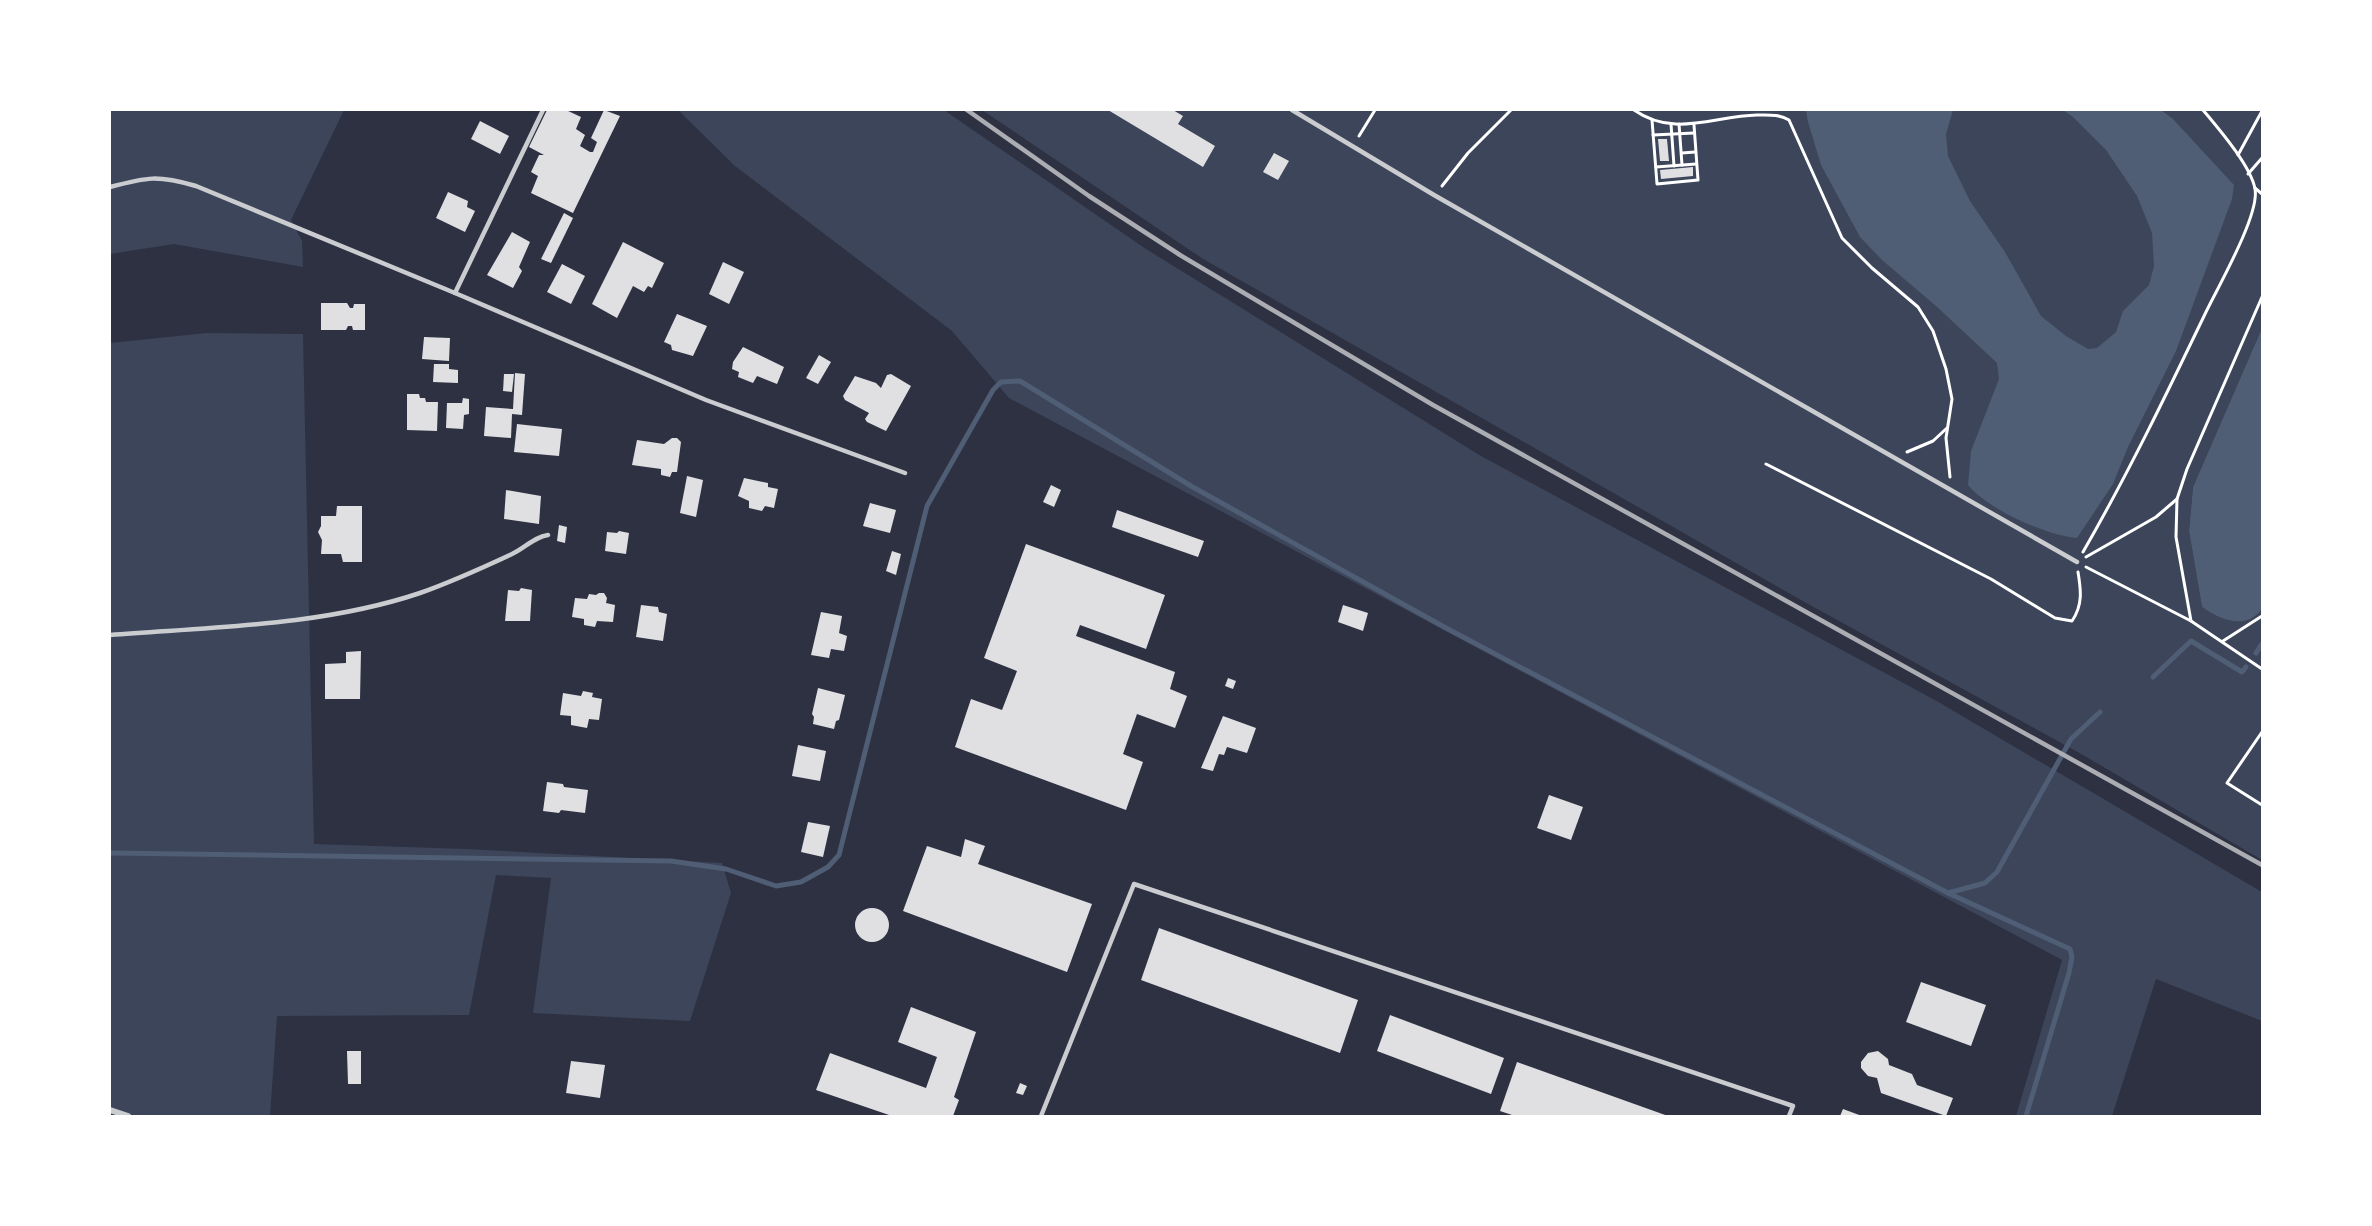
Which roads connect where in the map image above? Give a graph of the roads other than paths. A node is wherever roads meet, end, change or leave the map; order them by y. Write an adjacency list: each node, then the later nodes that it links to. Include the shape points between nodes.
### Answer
1 (543, 110): 4 (lane)
2 (1292, 110): 7 (lane)
3 (110, 187): 4 (lane, via 156,178 196,186)
4 (455, 293): 5 (lane, via 706,400)
5 (905, 473)
6 (548, 535): 8 (lane, via 420,593 371,606 280,622)
7 (2077, 562)
8 (110, 634)
9 (110, 1110): 10 (street)
10 (128, 1116)
11 (1041, 1116): 12 (lane, via 1134,884 1793,1106)
12 (1789, 1116)

